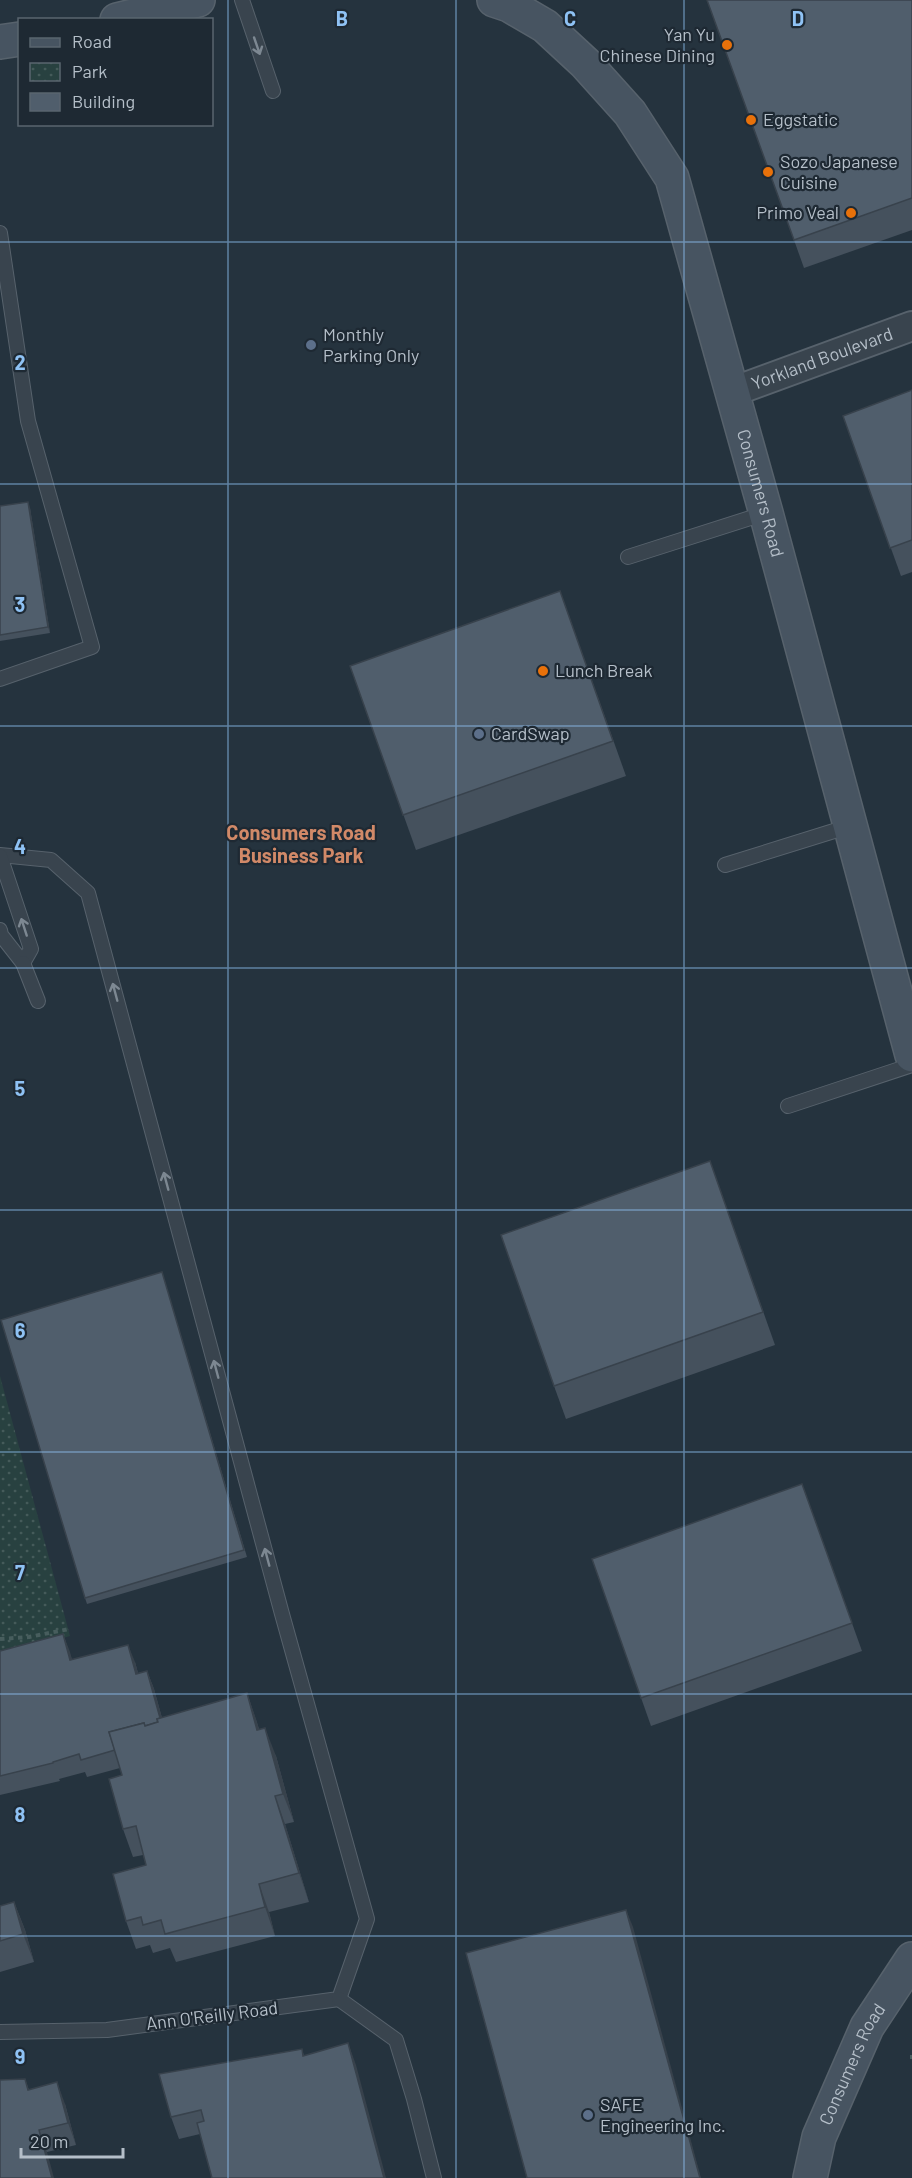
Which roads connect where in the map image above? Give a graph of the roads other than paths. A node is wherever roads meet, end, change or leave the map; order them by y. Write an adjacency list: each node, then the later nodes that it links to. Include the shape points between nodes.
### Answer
1 (198, 0): 4 (street)
2 (242, 0): 7 (lane, one-way to 7)
3 (505, 2): 10 (street, Consumers Road, via 545,26 585,63 630,113 672,178)
4 (125, 18)
5 (18, 39): 6 (street)
6 (0, 42)
7 (273, 91)
8 (0, 233): 13 (lane, via 28,421 92,647)
9 (912, 326): 10 (street, Yorkland Boulevard)
10 (732, 392): 11 (street, Consumers Road)
11 (766, 513): 12 (lane); 14 (street, Consumers Road)
12 (627, 557)
13 (0, 678)
14 (850, 826): 16 (lane); 20 (street, Consumers Road)
15 (0, 855): 18 (lane, one-way to 15, via 31,949); 23 (lane, one-way to 15, via 367,1919 88,894 51,860)
16 (725, 865)
17 (0, 930): 18 (lane)
18 (23, 963): 19 (lane)
19 (38, 1001)
20 (911, 1053): 21 (lane)
21 (788, 1106)
22 (912, 1959): 26 (street, Consumers Road, via 867,2026 819,2137)
23 (339, 1999): 24 (lane, Ann O'Reilly Road, via 107,2030); 25 (lane, via 396,2040)
24 (0, 2032)
25 (434, 2178)
26 (810, 2178)

